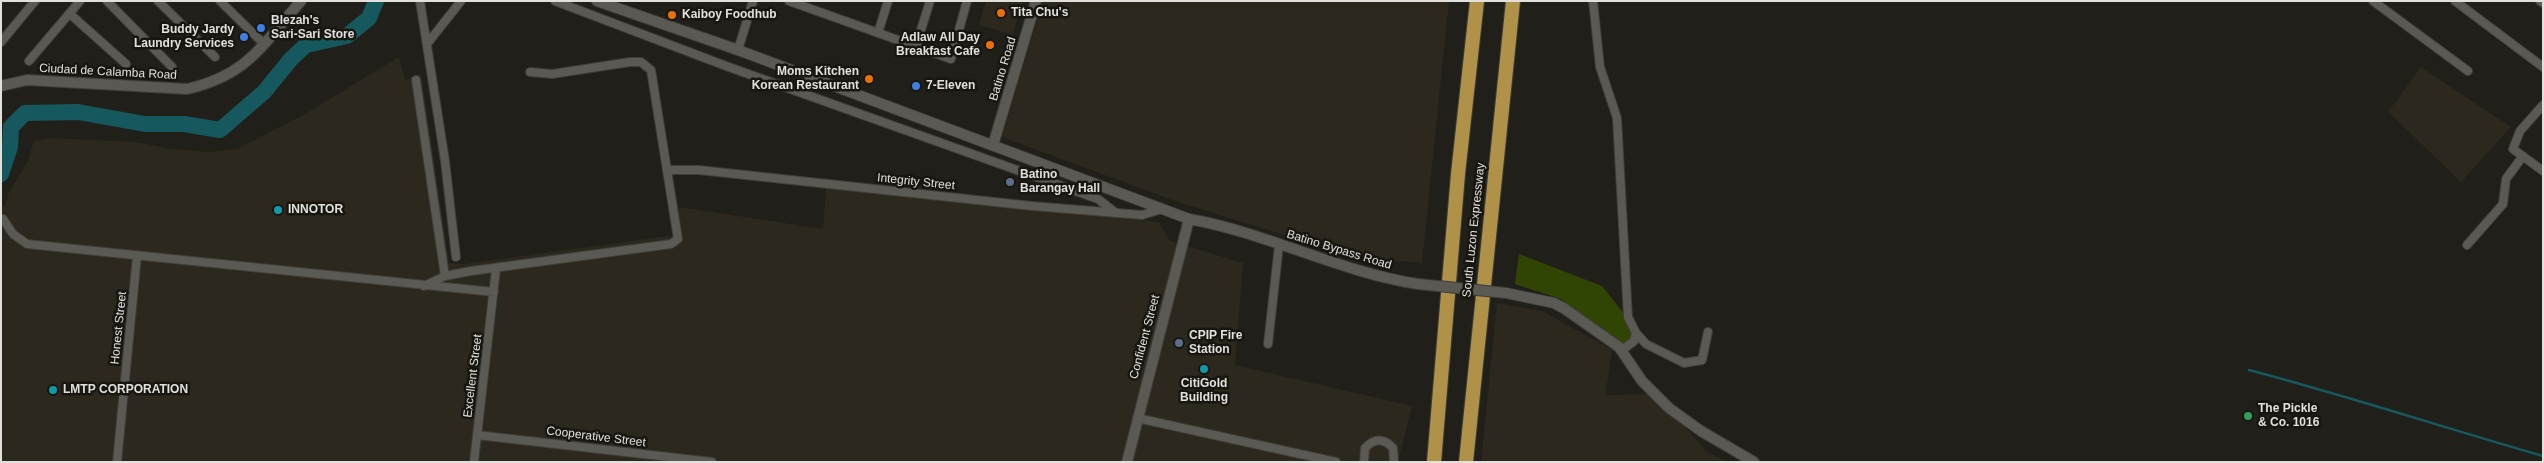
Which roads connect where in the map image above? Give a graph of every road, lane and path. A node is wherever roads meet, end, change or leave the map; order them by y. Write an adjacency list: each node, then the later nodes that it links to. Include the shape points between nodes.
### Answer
1 (35, 1): 24 (street)
2 (80, 1): 22 (street)
3 (107, 1): 32 (street)
4 (158, 1): 29 (street)
5 (220, 1): 25 (street)
6 (301, 1): 25 (main road, Ciudad de Calamba Road)
7 (420, 1): 26 (street)
8 (461, 1): 26 (street)
9 (555, 1): 44 (street, via 1098,199)
10 (597, 1): 28 (main road)
11 (754, 1): 28 (street)
12 (790, 1): 23 (street)
13 (888, 1): 23 (street)
14 (930, 1): 27 (street)
15 (967, 1): 27 (street, via 951,59)
16 (1036, 1): 39 (main road, Batino Road)
17 (1477, 1): 59 (highway, South Luzon Expressway, via 1458,174)
18 (1513, 1): 71 (highway, South Luzon Expressway)
19 (1593, 1): 56 (street, via 1600,67 1617,118 1628,317)
20 (2374, 1): 34 (street)
21 (2456, 1): 33 (street)
22 (70, 14): 30 (street); 31 (street)
23 (878, 33): 27 (street)
24 (1, 42)
25 (264, 44): 37 (main road, Ciudad de Calamba Road, via 232,73 187,89 35,81)
26 (426, 44): 50 (street)
27 (916, 46)
28 (738, 50): 39 (main road)
29 (215, 57)
30 (29, 61)
31 (126, 64)
32 (172, 67)
33 (2543, 67)
34 (2468, 71)
35 (530, 72): 41 (street, via 552,74 641,62 651,70)
36 (416, 80): 52 (street)
37 (1, 86)
38 (2543, 105): 40 (street, via 2515,141 2513,148)
39 (993, 145): 43 (main road, Batino Bypass Road)
40 (2523, 156): 42 (street); 48 (street, via 2506,179 2503,204)
41 (667, 170): 44 (street, Integrity Street, via 699,170); 51 (street, via 678,239 672,244)
42 (2543, 172)
43 (1162, 209): 44 (street, Integrity Street, via 1142,215); 46 (main road, Batino Bypass Road)
44 (1116, 213)
45 (3, 219): 49 (street, via 27,244)
46 (1189, 219): 47 (main road, Batino Bypass Road, via 1219,224); 60 (main road, Confident Street)
47 (1279, 245): 57 (street); 58 (main road, Batino Bypass Road, bridge, via 1361,273 1418,284 1506,293 1554,303)
48 (2467, 245)
49 (137, 256): 53 (street); 62 (street, Honest Street)
50 (456, 257)
51 (496, 269): 52 (street); 54 (street, Excellent Street)
52 (445, 276): 53 (street)
53 (424, 286): 54 (street)
54 (494, 292): 61 (street, Excellent Street)
55 (1708, 332): 56 (street, via 1702,360 1684,363 1646,344)
56 (1636, 333): 58 (street, via 1634,341 1625,348)
57 (1268, 344)
58 (1618, 348): 72 (main road, Batino Bypass Road, via 1642,381 1669,408)
59 (1438, 416): 69 (highway); 70 (highway, South Luzon Expressway)
60 (1137, 418): 65 (main road, Confident Street); 66 (street)
61 (478, 435): 63 (street, Excellent Street); 64 (street, Cooperative Street)
62 (117, 462)
63 (474, 462)
64 (712, 462)
65 (1127, 462)
66 (1336, 462)
67 (1364, 462): 68 (street, via 1365,448 1379,440 1392,448)
68 (1394, 462)
69 (1425, 462)
70 (1434, 462)
71 (1466, 462)
72 (1754, 462)

